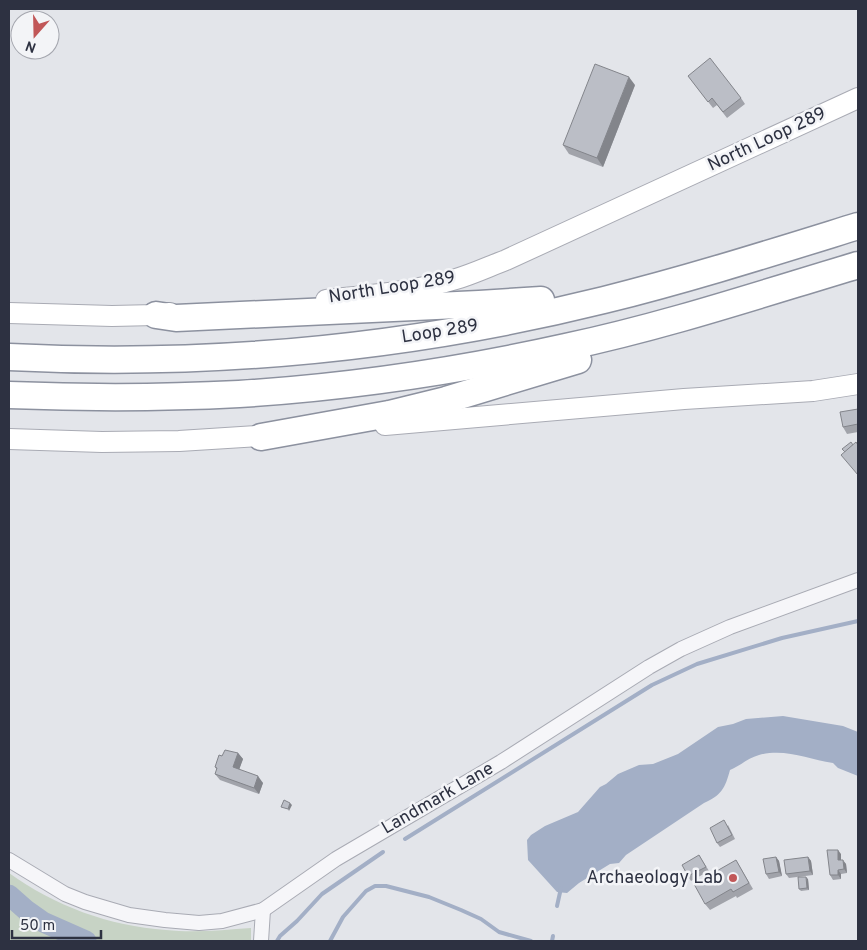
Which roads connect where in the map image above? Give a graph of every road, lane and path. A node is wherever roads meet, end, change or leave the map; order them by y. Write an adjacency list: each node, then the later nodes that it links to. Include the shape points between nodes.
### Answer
1 (858, 98): 7 (main road, North Loop 289, via 506,260 457,279 383,293)
2 (858, 226): 4 (highway, Loop 289)
3 (858, 265): 5 (highway)
4 (670, 282): 7 (highway, via 579,297 479,304 176,318); 8 (highway, Loop 289, via 479,326 346,346 216,358)
5 (770, 292): 10 (highway, via 634,331 437,372 239,394 128,398); 11 (highway, via 652,336 446,400 389,414)
6 (9, 313): 7 (main road, North Loop 289)
7 (156, 315)
8 (9, 358)
9 (858, 384): 11 (main road, via 813,391 465,417)
10 (9, 395)
11 (261, 437): 12 (main road, via 102,442)
12 (9, 440)
13 (858, 580): 15 (street, Landmark Lane, via 730,627 673,653 501,762 336,859)
14 (9, 860): 15 (street, Landmark Lane, via 65,894 129,915 199,923 222,921)
15 (262, 910): 16 (street)
16 (262, 941)

